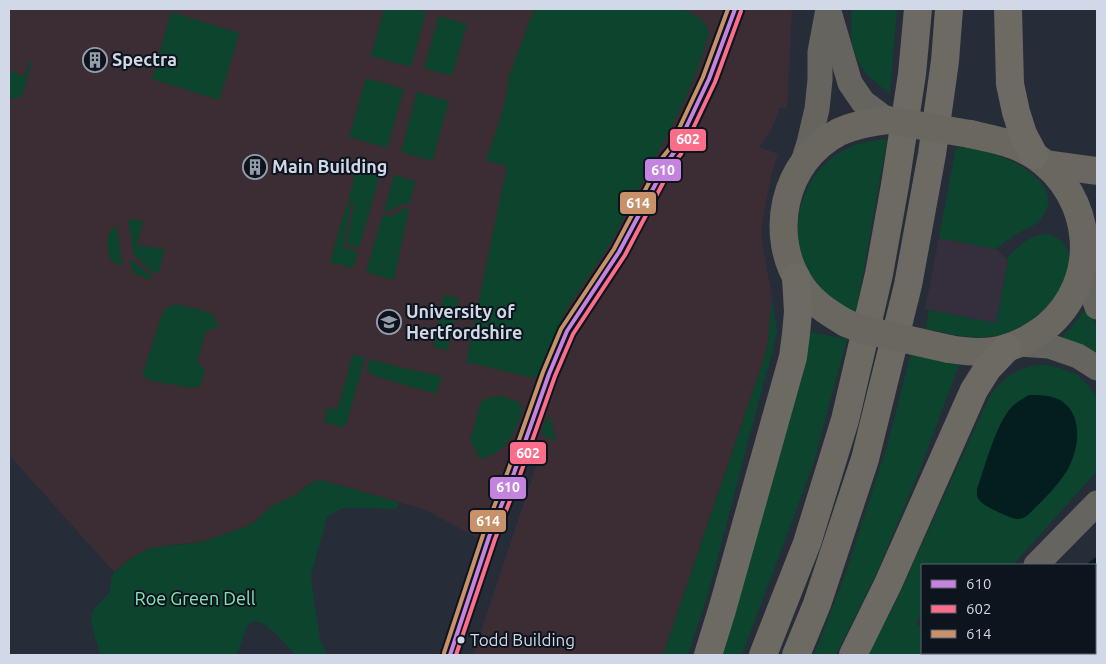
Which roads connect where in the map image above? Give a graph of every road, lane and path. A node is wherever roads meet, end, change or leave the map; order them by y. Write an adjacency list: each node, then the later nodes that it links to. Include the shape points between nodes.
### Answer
1 (735, 9): 17 (street, via 709,79 675,151 619,252 567,332 489,537)
2 (828, 9): 6 (main road, via 850,83 864,102); 8 (main road, via 820,52 817,109)
3 (918, 9): 19 (highway, via 895,185 879,274 845,420 807,543)
4 (949, 9): 20 (highway, via 932,154 908,285 865,459 817,604)
5 (1008, 9): 7 (highway, via 1010,84 1023,134)
6 (887, 120): 7 (highway, bridge, via 1003,142); 8 (highway, via 854,126 838,133 812,152)
7 (1040, 160): 9 (highway); 10 (highway, via 1063,183 1076,204)
8 (802, 165): 11 (highway, via 792,182 783,220 783,240)
9 (1097, 170)
10 (1088, 252): 12 (main road); 13 (highway, via 1067,304 1038,334)
11 (796, 277): 13 (highway, bridge, via 811,298 826,311 861,329 949,349 983,352); 18 (highway, via 798,312 793,357)
12 (1097, 307)
13 (1013, 346): 14 (main road, via 1050,346 1078,356); 21 (highway, via 988,368 974,390)
14 (1097, 368)
15 (1097, 504): 16 (main road)
16 (1037, 564)
17 (450, 655)
18 (708, 655)
19 (764, 655)
20 (796, 655)
21 (854, 655)

